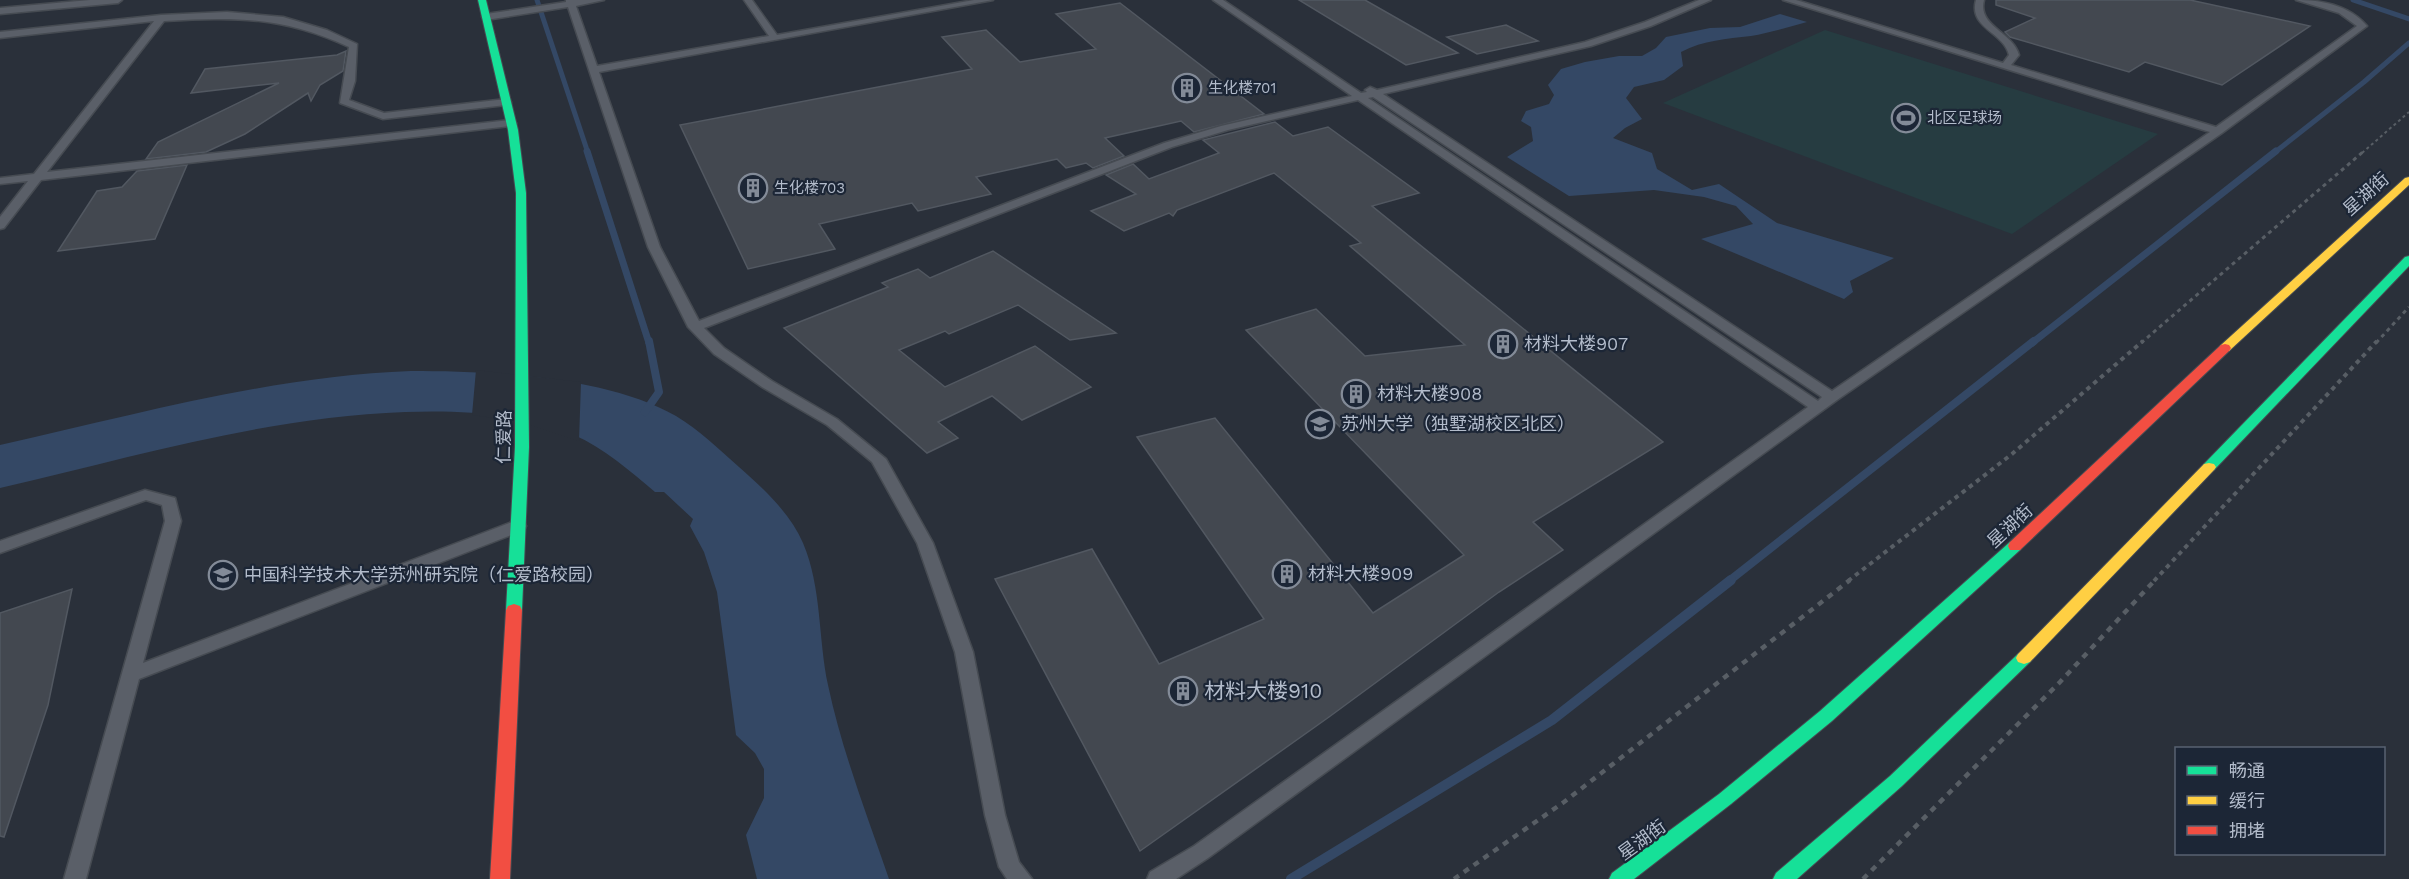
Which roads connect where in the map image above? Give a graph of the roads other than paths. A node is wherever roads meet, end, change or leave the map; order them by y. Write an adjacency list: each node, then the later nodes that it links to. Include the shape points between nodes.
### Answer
1 (118, 0): 13 (lane)
2 (482, 0): 14 (main road, 仁爱路)
3 (600, 0): 12 (lane)
4 (748, 0): 17 (lane)
5 (989, 0): 17 (lane)
6 (1217, 0): 21 (lane)
7 (1234, 0): 20 (lane)
8 (1707, 0): 20 (lane, via 1588,44)
9 (1787, 0): 18 (lane)
10 (1980, 0): 18 (lane, via 1980,17 2010,45 2014,56)
11 (2300, 0): 24 (lane, via 2337,9 2356,18 2362,26)
12 (571, 2): 14 (lane); 19 (lane)
13 (0, 11)
14 (486, 17): 22 (main road, 仁爱路)
15 (161, 18): 16 (lane); 22 (lane, via 227,15 283,20 324,32 354,46 344,101 383,116); 25 (lane)
16 (0, 34)
17 (774, 38): 19 (lane)
18 (2006, 66): 24 (lane)
19 (594, 70): 30 (lane, via 654,247)
20 (1373, 93): 21 (lane); 31 (lane)
21 (1359, 96): 30 (lane, via 1168,145); 31 (lane)
22 (506, 102): 23 (main road, 仁爱路)
23 (511, 123): 25 (lane); 32 (main road, 仁爱路, via 520,193 523,350)
24 (2218, 130): 31 (lane)
25 (38, 177): 27 (lane); 28 (lane)
26 (2409, 180): 39 (main road, 星湖街, via 1927,629 1677,837)
27 (0, 181)
28 (0, 225)
29 (2409, 259): 40 (main road, via 2010,673 1896,782)
30 (695, 327): 37 (lane, via 719,351 832,422 878,459 924,543 964,652 995,815 1010,867)
31 (1825, 402): 38 (lane, via 1201,852)
32 (518, 526): 34 (lane); 36 (main road, 仁爱路)
33 (0, 547): 34 (lane, via 145,495 169,502 172,521)
34 (130, 675): 35 (lane)
35 (75, 879)
36 (500, 879)
37 (1021, 879)
38 (1158, 879)
39 (1619, 879)
40 (1783, 879)

